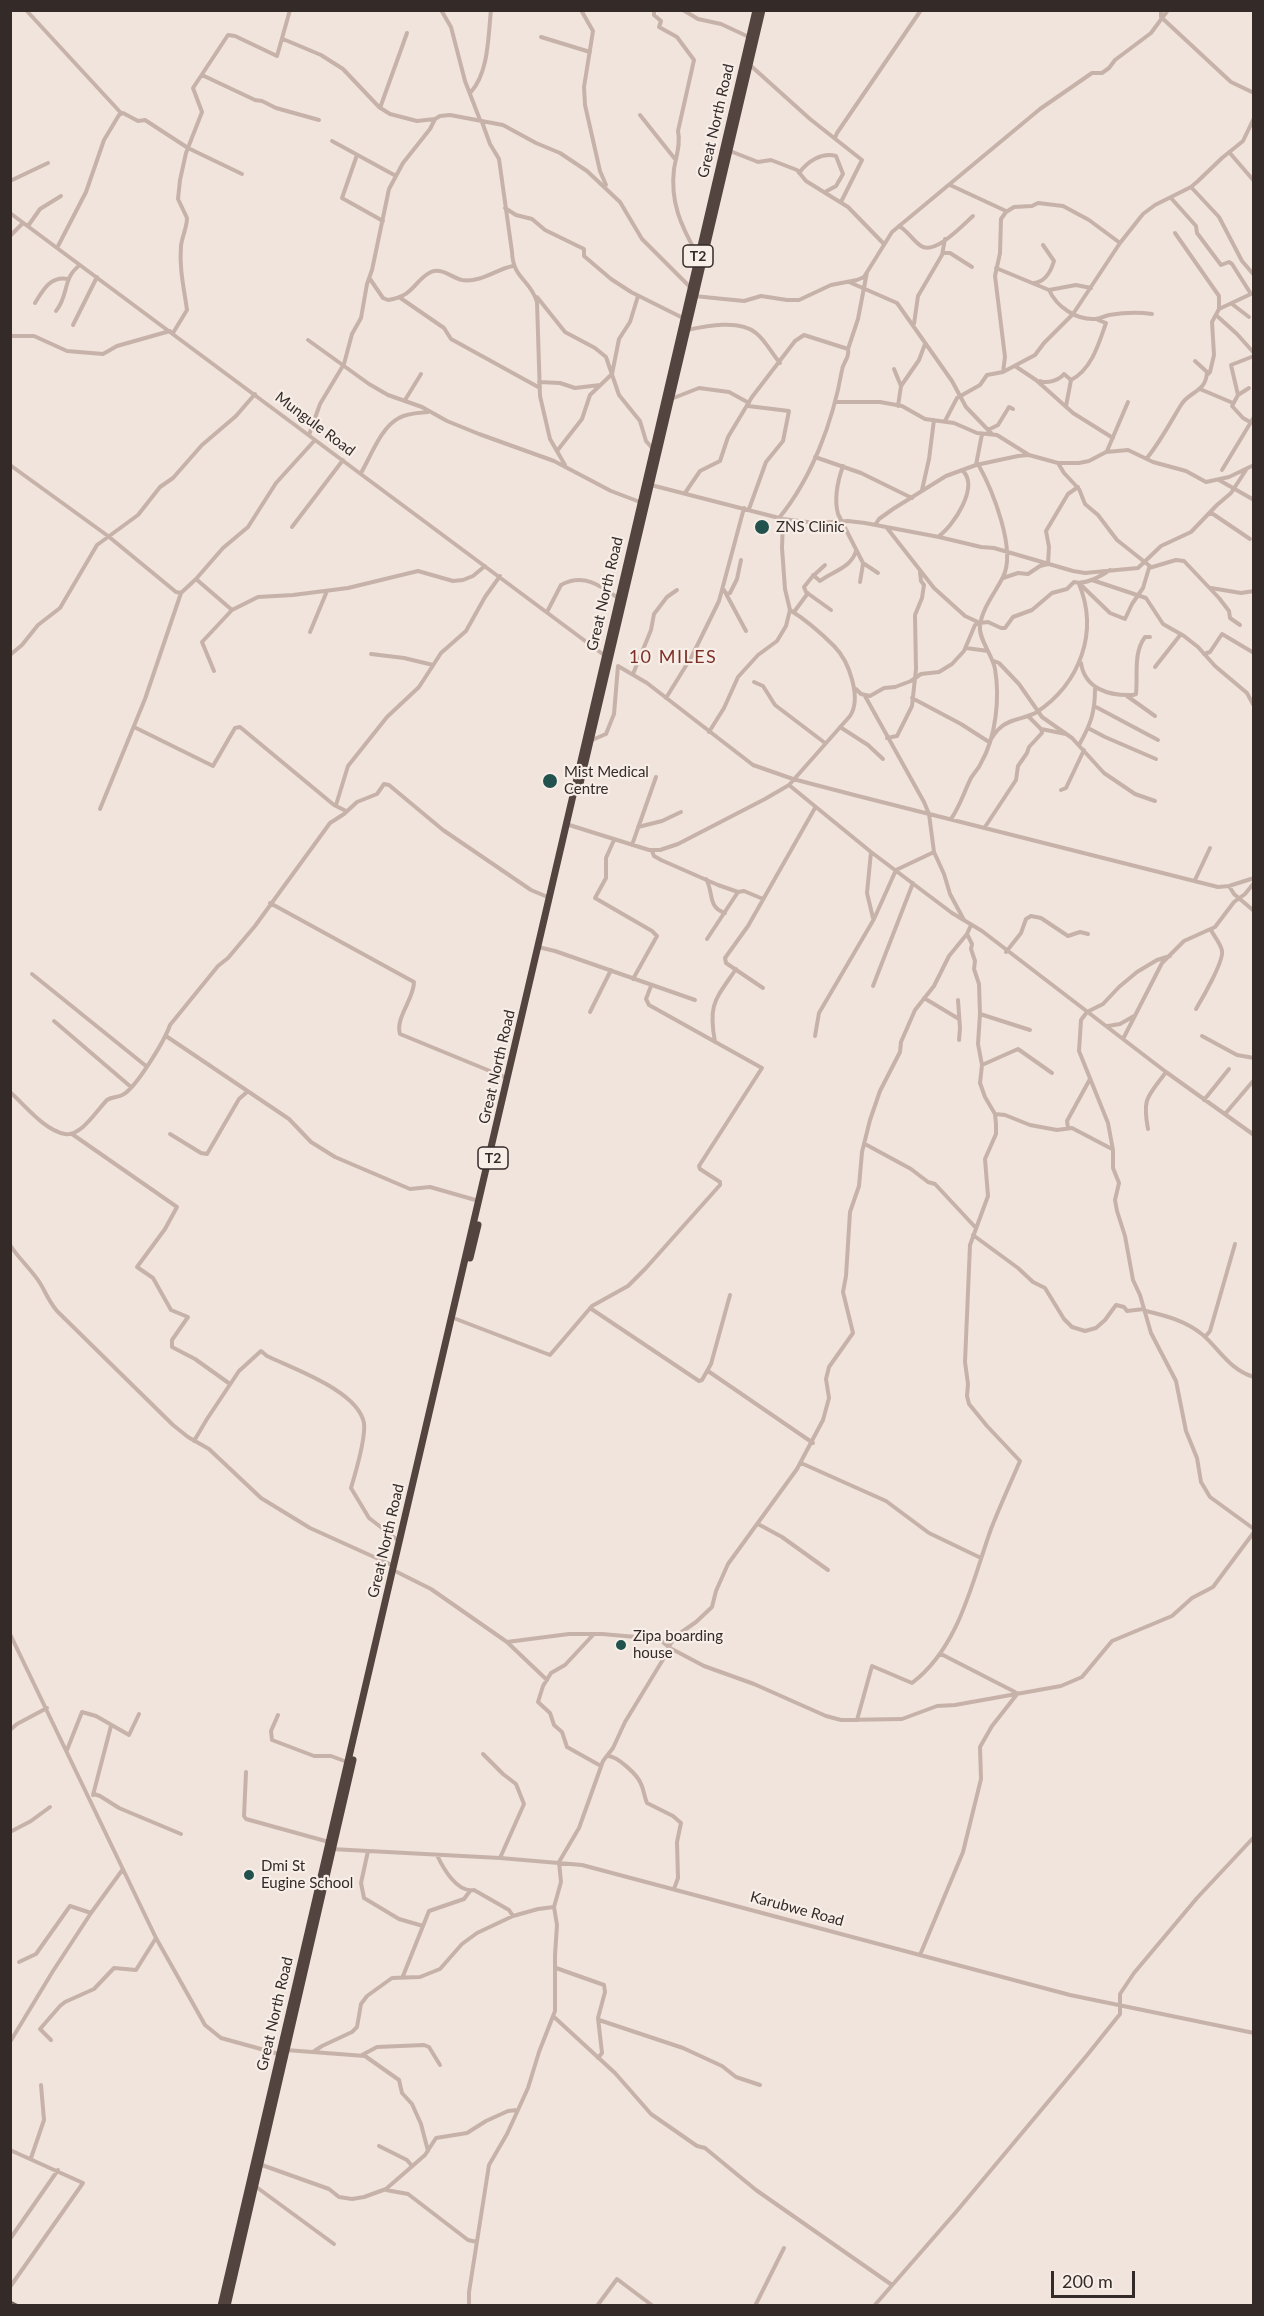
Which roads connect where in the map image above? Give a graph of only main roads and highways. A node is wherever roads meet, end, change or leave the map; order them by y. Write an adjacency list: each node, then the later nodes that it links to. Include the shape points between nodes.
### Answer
1 (756, 10): 3 (highway, Great North Road / T2)
2 (762, 10): 3 (highway, Great North Road / T2)
3 (753, 38): 4 (highway, Great North Road / T2); 4 (highway, Great North Road / T2)
4 (692, 293): 5 (highway, Great North Road / T2); 5 (highway, Great North Road / T2, via 671,400)
5 (648, 484): 6 (highway, Great North Road / T2, via 591,740); 6 (highway, Great North Road / T2, via 640,502)
6 (568, 824): 7 (highway, Great North Road / T2); 7 (highway, Great North Road / T2)
7 (540, 948): 8 (highway, Great North Road / T2); 8 (highway, Great North Road / T2)
8 (395, 1569): 9 (highway, Great North Road / T2); 9 (highway, Great North Road / T2)
9 (330, 1846): 10 (highway, Great North Road / T2)
10 (252, 2184): 13 (highway, Great North Road / T2); 14 (highway, Great North Road / T2)
11 (10, 2302): 12 (main road)
12 (16, 2306)
13 (221, 2306)
14 (227, 2306)

